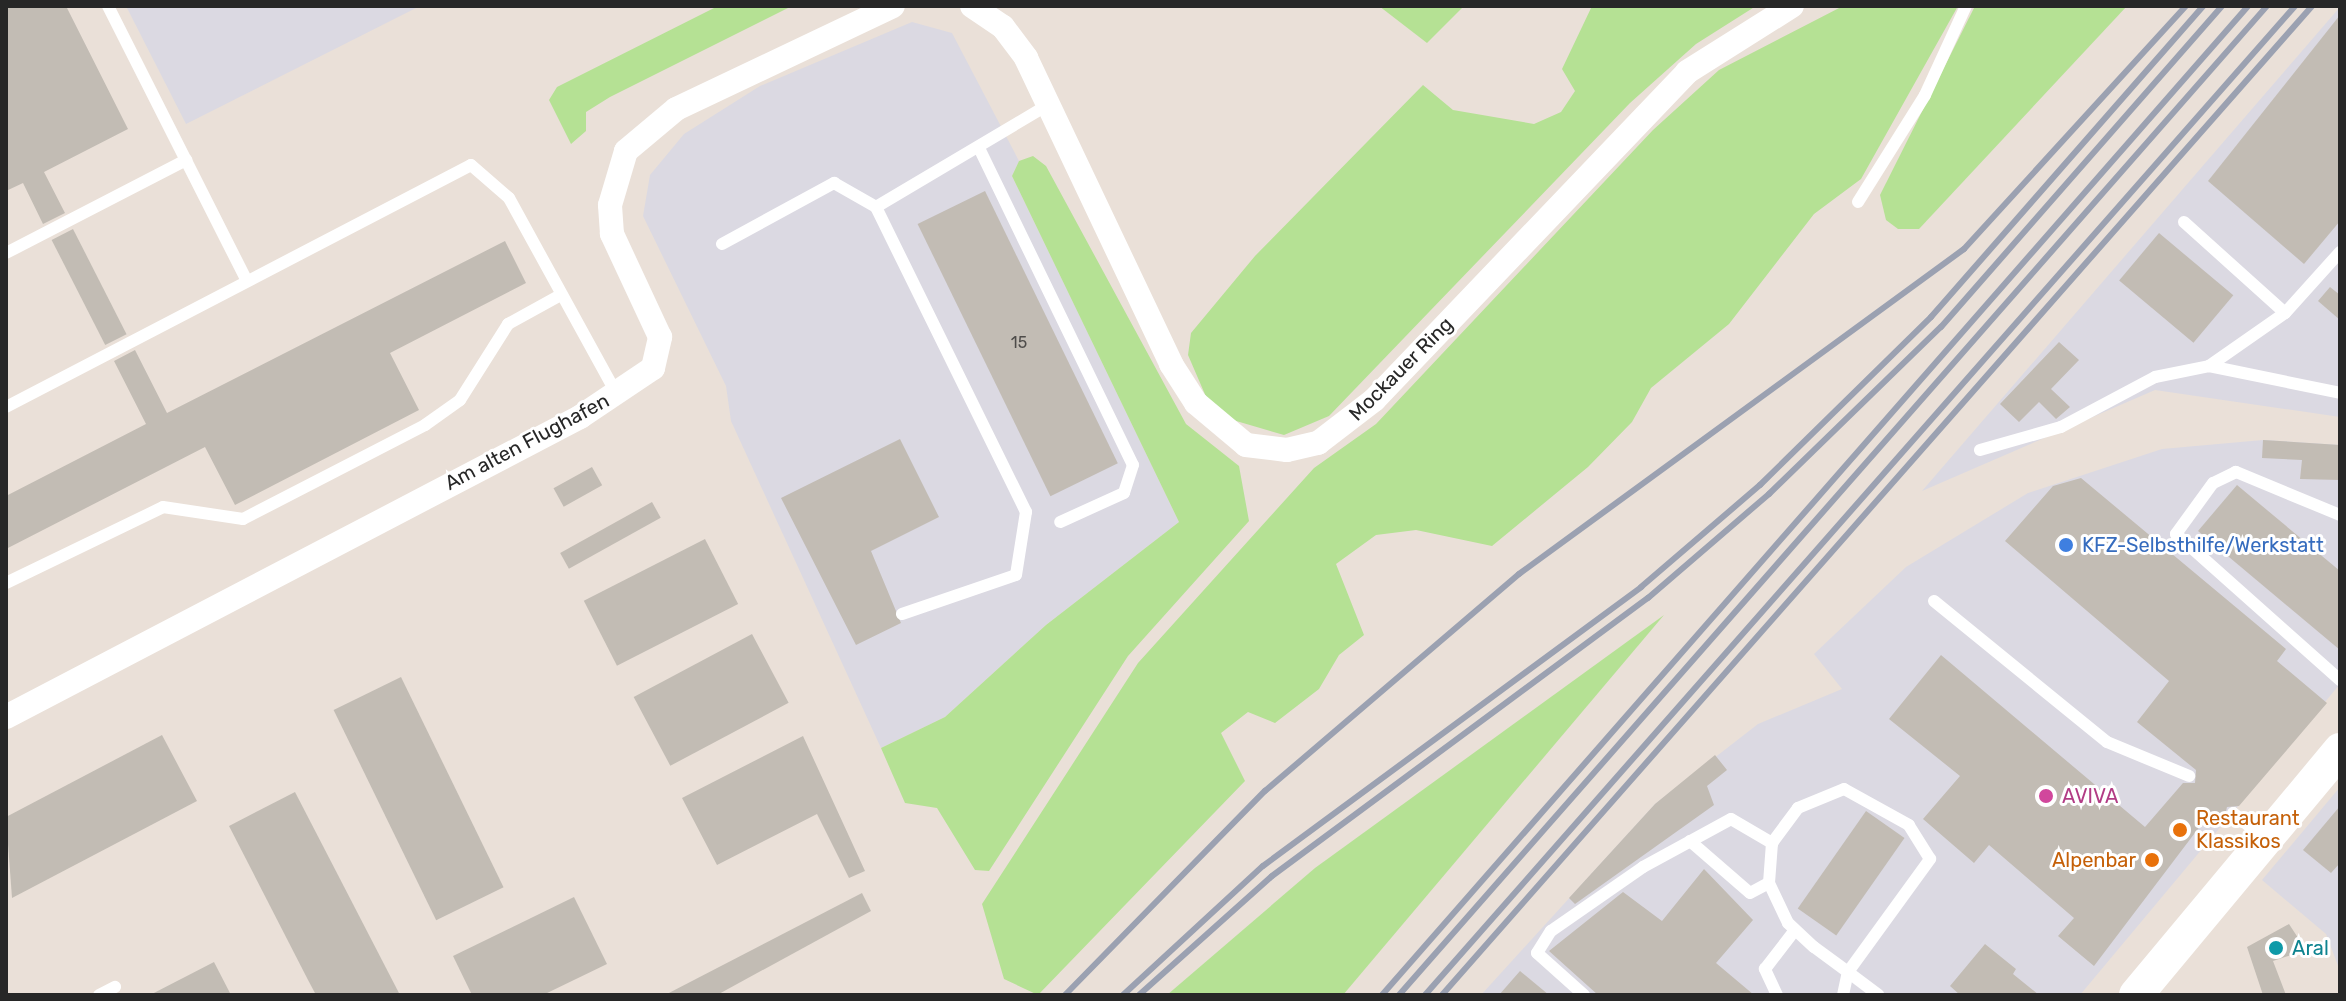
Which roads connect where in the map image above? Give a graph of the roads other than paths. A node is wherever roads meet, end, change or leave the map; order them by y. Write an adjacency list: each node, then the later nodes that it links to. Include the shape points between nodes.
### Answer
1 (108, 6): 8 (lane)
2 (893, 6): 20 (street, Am alten Flughafen, via 676,109 626,151 610,205 612,234 663,348 653,368)
3 (972, 6): 6 (street, via 1003,27)
4 (1792, 6): 6 (street, Mockauer Ring, via 1687,72 1374,400 1318,443 1287,450 1246,445 1196,403)
5 (1966, 6): 9 (lane, via 1925,95)
6 (1048, 105): 7 (lane)
7 (980, 150): 10 (lane); 25 (lane, via 1133,465 1124,493)
8 (186, 160): 14 (lane); 16 (lane)
9 (1858, 202)
10 (876, 207): 12 (lane, via 834,183); 28 (lane, via 1026,512 1016,575)
11 (2184, 222): 18 (lane)
12 (722, 244)
13 (2340, 252): 15 (lane)
14 (6, 253)
15 (2335, 267): 18 (lane)
16 (247, 281): 17 (lane, via 471,165 509,198); 22 (lane)
17 (559, 296): 20 (lane); 26 (lane, via 508,324 460,400 243,519 163,507)
18 (2285, 313): 19 (lane)
19 (2209, 366): 21 (lane); 23 (lane, via 2155,377 2061,427)
20 (616, 393): 30 (street, Am alten Flughafen)
21 (2340, 393)
22 (6, 407)
23 (1980, 450)
24 (2340, 515): 29 (lane, via 2236,472 2213,483 2176,534)
25 (1060, 522)
26 (6, 583)
27 (1934, 601): 32 (lane, via 2107,742)
28 (902, 614)
29 (2340, 680)
30 (6, 717)
31 (2340, 750): 34 (street)
32 (2189, 776)
33 (2233, 813): 34 (lane)
34 (2266, 839): 46 (street)
35 (1690, 841): 36 (lane, via 1731,819); 37 (lane, via 1750,893); 42 (lane, via 1551,931 1537,953)
36 (1772, 843): 37 (lane); 39 (lane, via 1798,808 1844,789 1909,825 1930,859)
37 (1769, 883): 38 (lane)
38 (1795, 930): 39 (lane); 43 (lane, via 1765,969)
39 (1848, 972): 44 (lane); 45 (lane)
40 (115, 987): 41 (lane)
41 (99, 995)
42 (1584, 995)
43 (1777, 995)
44 (1843, 995)
45 (1878, 995)
46 (2136, 995)

